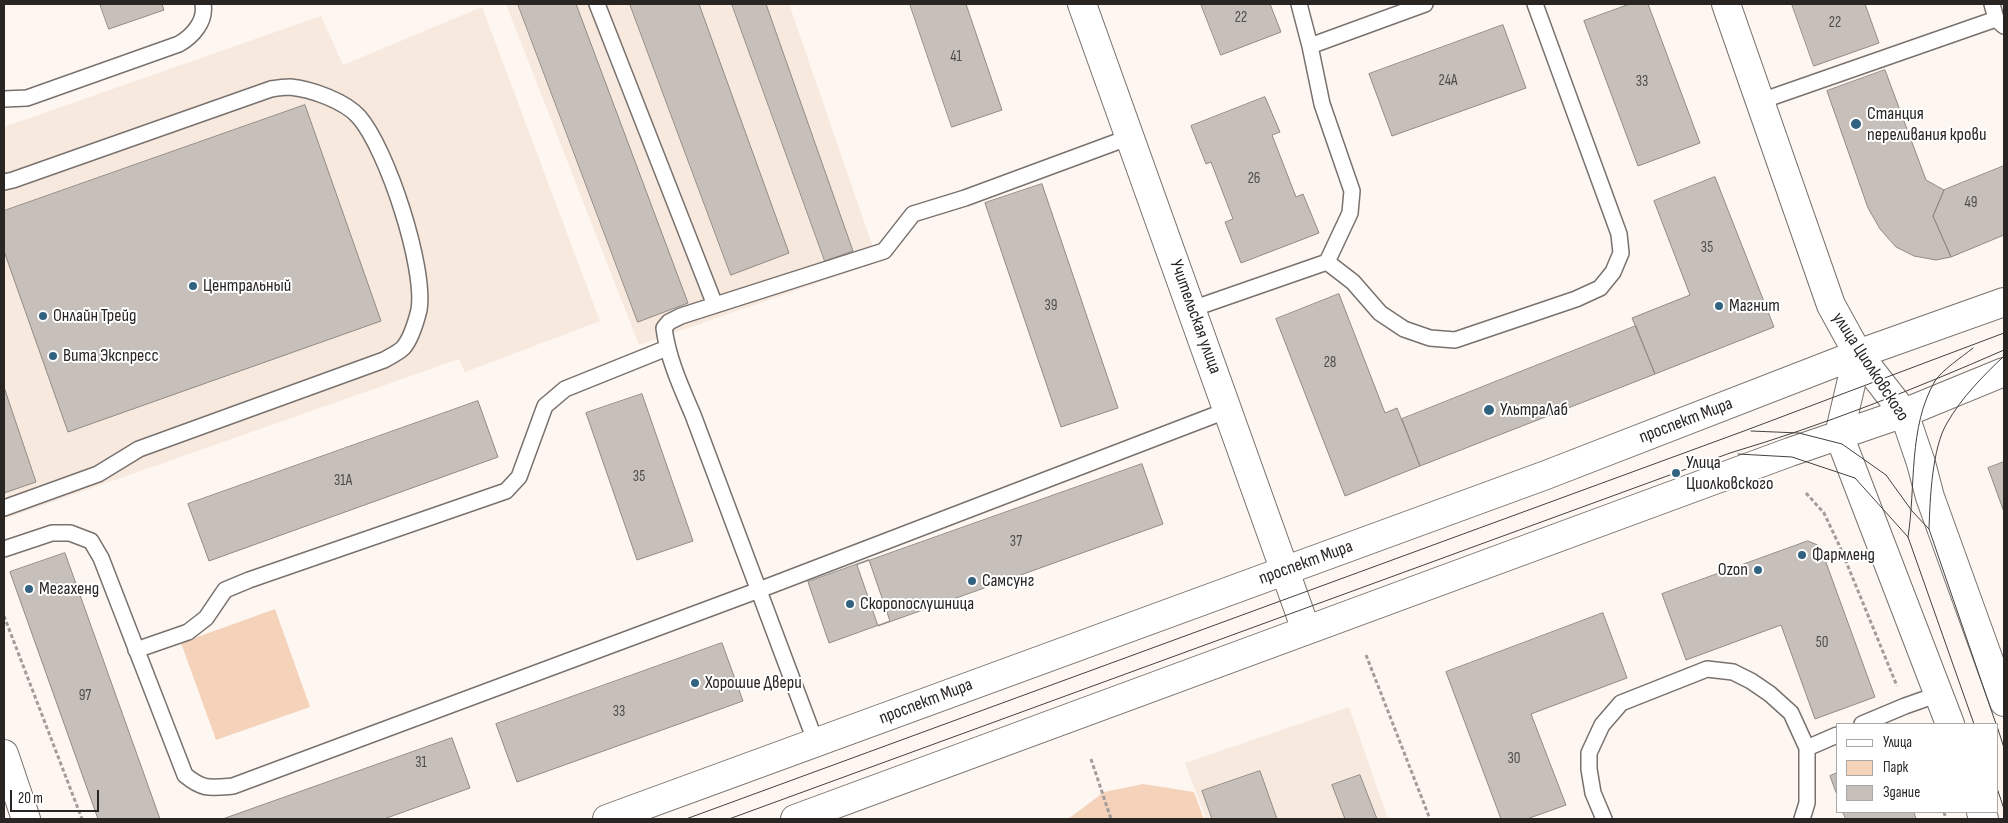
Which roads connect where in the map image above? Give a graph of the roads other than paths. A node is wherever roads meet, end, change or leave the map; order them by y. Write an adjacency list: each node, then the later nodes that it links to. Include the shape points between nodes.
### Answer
1 (203, 4): 11 (lane, via 204,10 192,36 179,44 27,98)
2 (597, 4): 17 (lane)
3 (1082, 4): 13 (main road, Учительская улица)
4 (1298, 4): 10 (lane)
5 (1425, 4): 10 (lane)
6 (1535, 4): 15 (lane, via 1620,234 1622,254 1613,272 1600,288 1456,340 1430,338 1404,329 1380,313 1354,282)
7 (1726, 4): 12 (main road, улица Циолковского)
8 (1992, 4): 9 (lane)
9 (2000, 22): 12 (lane)
10 (1310, 46): 15 (lane, via 1322,104 1352,191 1350,213)
11 (4, 99)
12 (1761, 101): 20 (main road, улица Циолковского, via 1831,306)
13 (1130, 137): 17 (lane, via 913,214 884,250); 18 (main road, Учительская улица)
14 (4, 182): 25 (lane, via 271,89 306,90 340,104 358,116 373,137 398,196 410,238 418,278 419,309 413,330 402,349 384,360 139,450 98,474)
15 (1327, 262): 18 (lane)
16 (2004, 302): 20 (main road, проспект Мира)
17 (714, 305): 19 (lane, via 669,322 664,328)
18 (1192, 309): 22 (main road, Учительская улица)
19 (667, 348): 28 (lane); 30 (lane, via 565,389 545,406 519,477 506,491 225,590 206,618 188,632)
20 (1858, 354): 23 (main road, улица Циолковского); 24 (main road); 27 (main road, проспект Мира, via 1546,475)
21 (2004, 372): 23 (main road)
22 (1228, 410): 27 (main road, Учительская улица); 28 (lane)
23 (1904, 413): 24 (main road); 32 (main road, улица Циолковского, via 1930,497)
24 (1840, 435): 29 (main road); 31 (main road)
25 (4, 508)
26 (4, 550): 30 (lane, via 52,533 70,533 91,541 101,558)
27 (1285, 571): 29 (main road, Учительская улица); 36 (main road, проспект Мира)
28 (759, 590): 30 (lane, via 233,786 213,788 197,785 185,775); 36 (lane)
29 (1306, 630): 41 (main road)
30 (136, 650)
31 (1939, 694): 33 (lane); 34 (main road)
32 (2004, 702)
33 (1864, 723)
34 (1950, 723)
35 (1836, 735): 37 (lane)
36 (816, 744): 40 (main road, проспект Мира)
37 (1807, 748): 42 (lane, via 1791,713 1770,694 1734,672 1708,669 1622,703 1602,725 1589,752 1589,769); 43 (lane, via 1807,803)
38 (4, 754): 39 (main road)
39 (26, 819)
40 (607, 819)
41 (794, 819)
42 (1604, 819)
43 (1802, 819)

